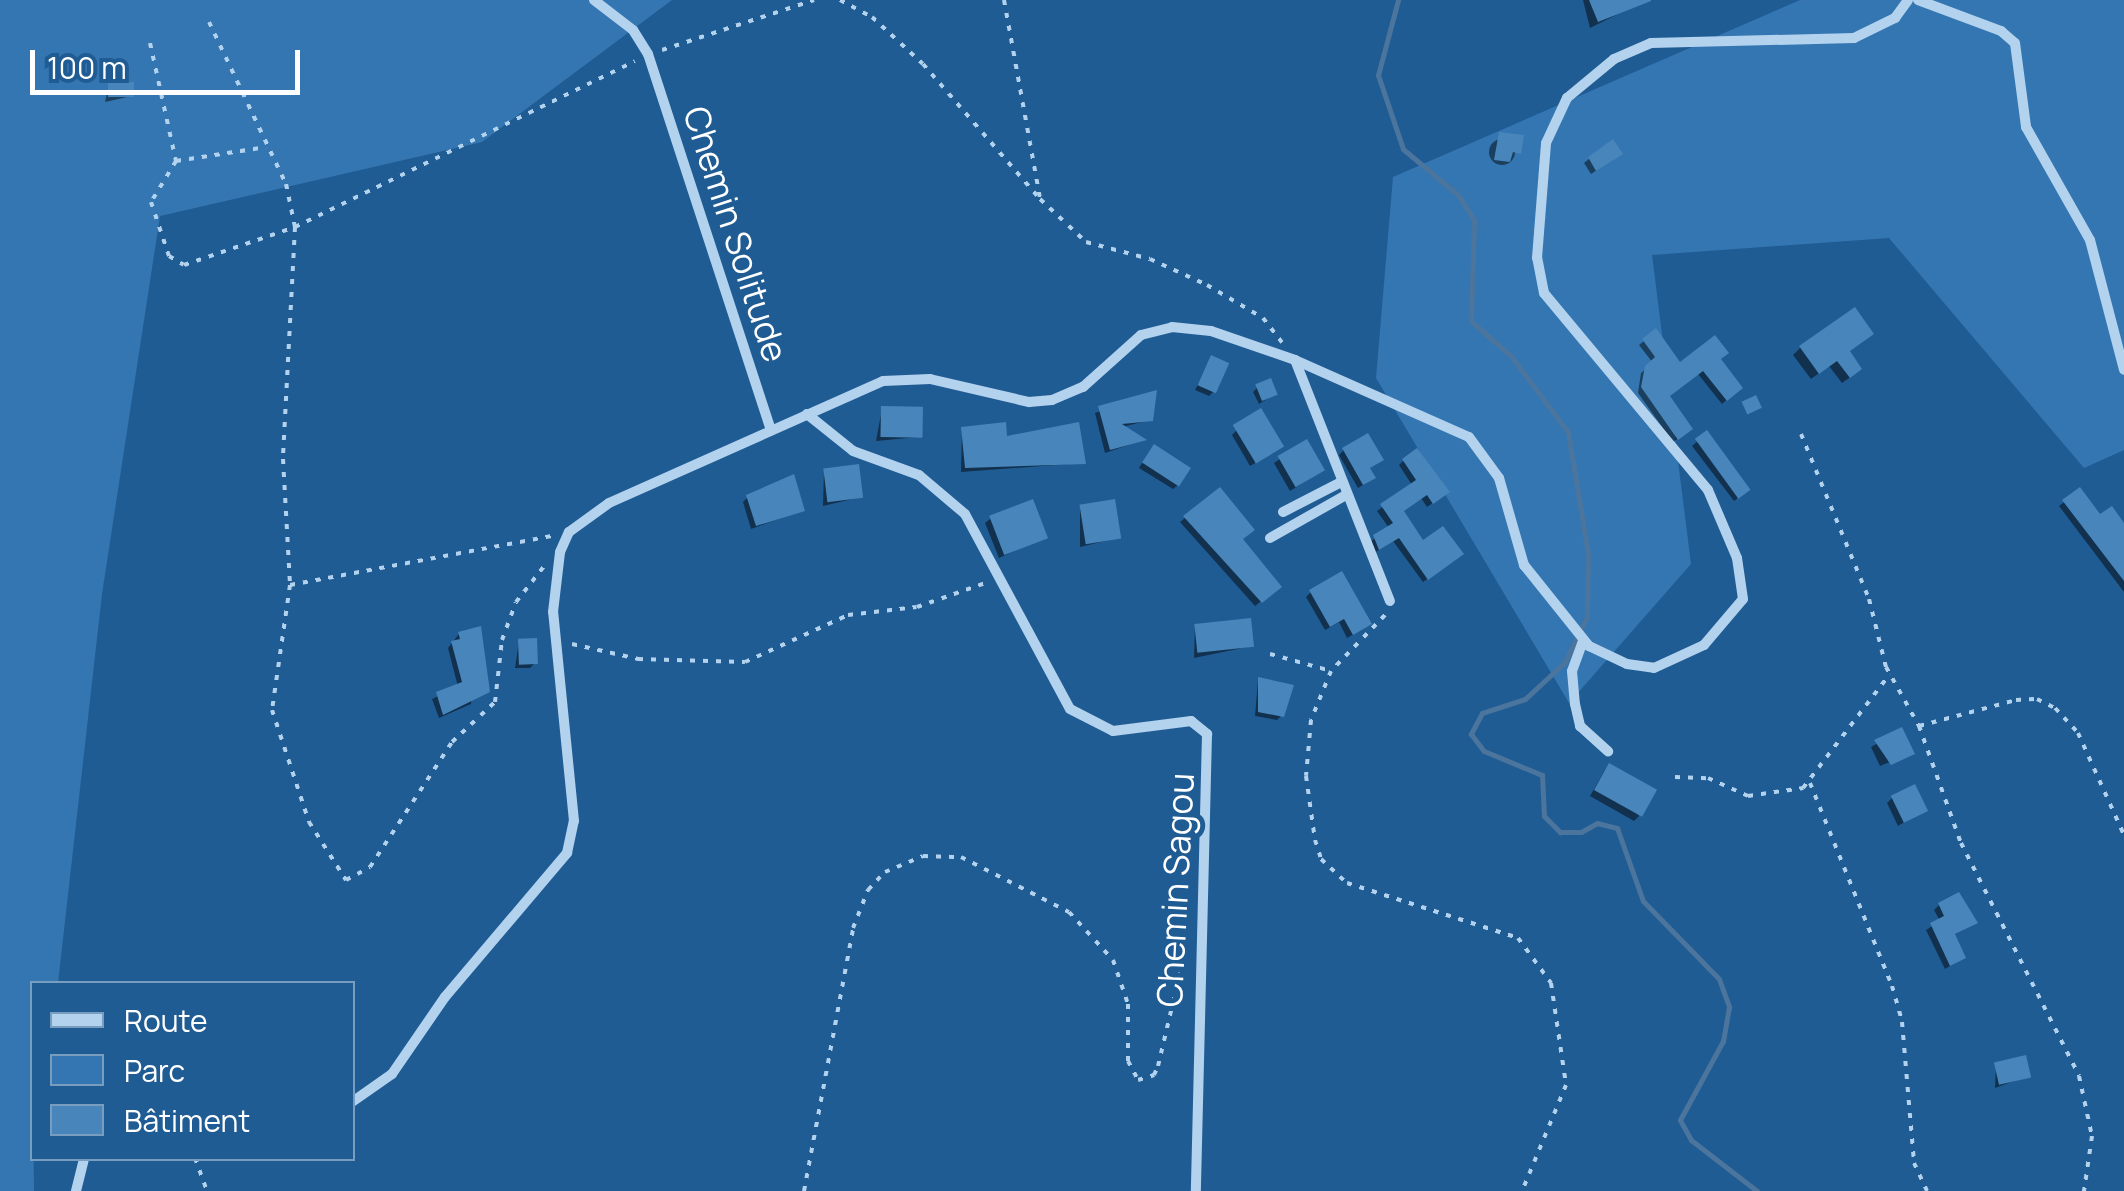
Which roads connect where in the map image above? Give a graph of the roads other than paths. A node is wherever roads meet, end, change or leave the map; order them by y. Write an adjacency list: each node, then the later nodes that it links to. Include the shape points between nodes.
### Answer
1 (594, 0): 7 (street, Chemin Solitude, via 633,30 648,54)
2 (1908, 0): 13 (street, via 1895,18 1854,38 1652,43 1591,76 1552,125 1536,258 1544,293 1708,490 1744,589 1722,629 1669,665 1627,664)
3 (1918, 0): 5 (street, via 2015,42 2026,127 2090,240)
4 (1294, 360): 6 (street, via 1211,331 1172,327 1129,342 1083,387 1052,400 898,379); 8 (street); 13 (street, via 1449,425 1478,446 1499,478 1524,565)
5 (2124, 370)
6 (807, 414): 7 (street); 18 (street, Chemin Sagou, via 853,451 944,491 965,514 1070,710 1113,731 1191,721 1207,734)
7 (771, 430): 15 (street, via 609,503 569,532 560,552 555,640 574,821 567,853 445,997 392,1074)
8 (1341, 482): 9 (street); 10 (street)
9 (1346, 494): 11 (street); 12 (street)
10 (1283, 512)
11 (1270, 538)
12 (1390, 601)
13 (1583, 641): 14 (street, via 1572,670 1575,704 1586,735)
14 (1608, 751)
15 (355, 1100)
16 (83, 1161): 17 (street)
17 (76, 1191)
18 (1196, 1191)

